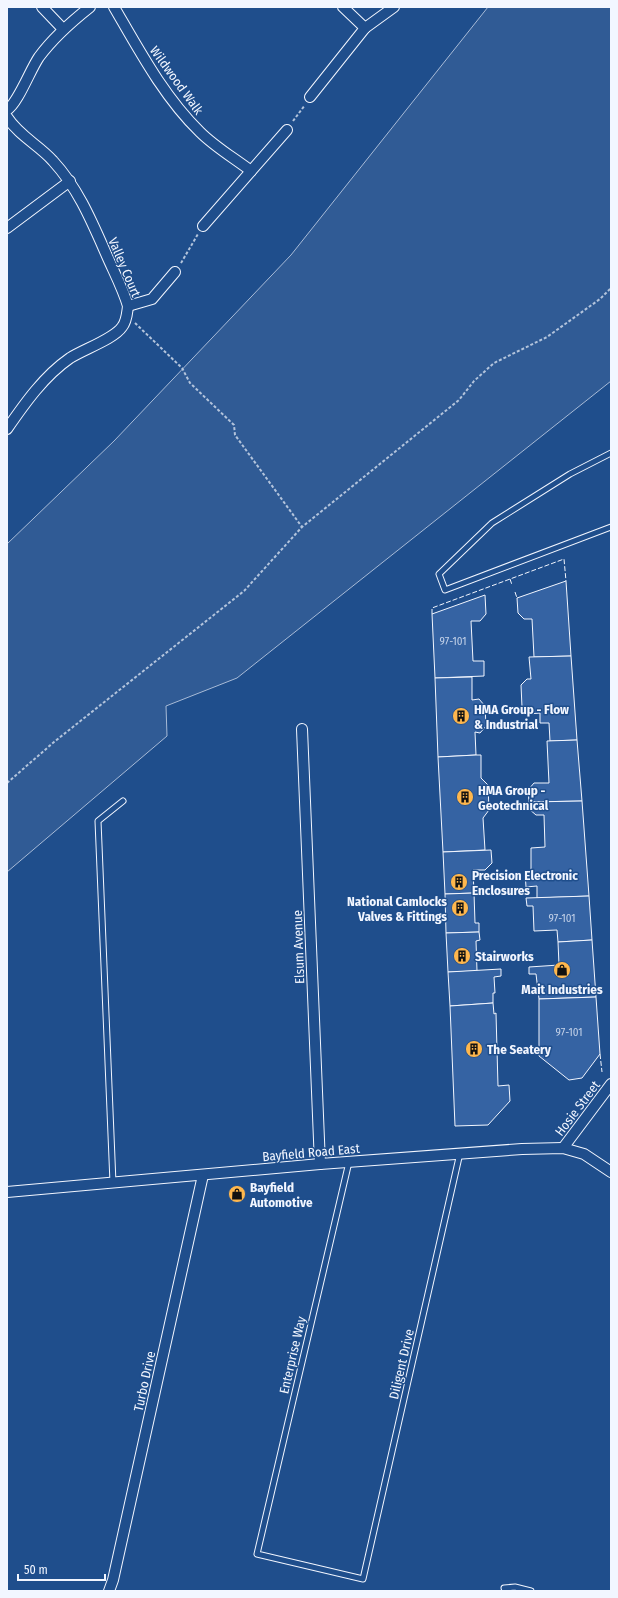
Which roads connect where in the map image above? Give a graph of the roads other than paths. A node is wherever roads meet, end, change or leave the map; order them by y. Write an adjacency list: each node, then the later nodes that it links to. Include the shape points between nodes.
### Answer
1 (42, 7): 7 (street)
2 (90, 7): 7 (street)
3 (114, 7): 12 (street, Wildwood Walk, via 141,54 183,113 219,148)
4 (343, 7): 6 (street)
5 (394, 7): 6 (street)
6 (365, 28): 8 (street)
7 (64, 29): 9 (street, via 39,57 14,103)
8 (310, 97)
9 (7, 110)
10 (7, 117): 13 (street, Valley Court, via 18,132 52,159)
11 (287, 130): 12 (street)
12 (251, 170): 14 (street)
13 (70, 181): 15 (street); 17 (street, Valley Court, via 95,230)
14 (203, 226)
15 (7, 228)
16 (175, 272): 17 (street, via 152,299)
17 (128, 311): 18 (street, Valley Court, via 122,327 114,335 70,359 51,374 32,394)
18 (7, 429)
19 (611, 453): 20 (lane, via 570,474 492,523 439,574 445,590)
20 (611, 527)
21 (302, 729): 27 (street, Elsum Avenue)
22 (124, 801): 30 (lane, via 98,821)
23 (611, 1084): 24 (street, Hosie Street)
24 (563, 1148): 25 (street, Bayfield Road East); 28 (street, Bayfield Road East, via 584,1154)
25 (460, 1153): 26 (street, Bayfield Road East); 32 (lane, Diligent Drive, via 363,1579)
26 (349, 1162): 27 (street, Bayfield Road East); 32 (lane, Enterprise Way)
27 (320, 1164): 29 (street, Bayfield Road East)
28 (611, 1172)
29 (203, 1175): 30 (street, Bayfield Road East); 34 (street, Turbo Drive, via 114,1580)
30 (113, 1183): 31 (street, Bayfield Road East)
31 (7, 1192)
32 (257, 1554)
33 (504, 1588): 35 (lane, via 515,1587)
34 (109, 1591)
35 (531, 1591)

